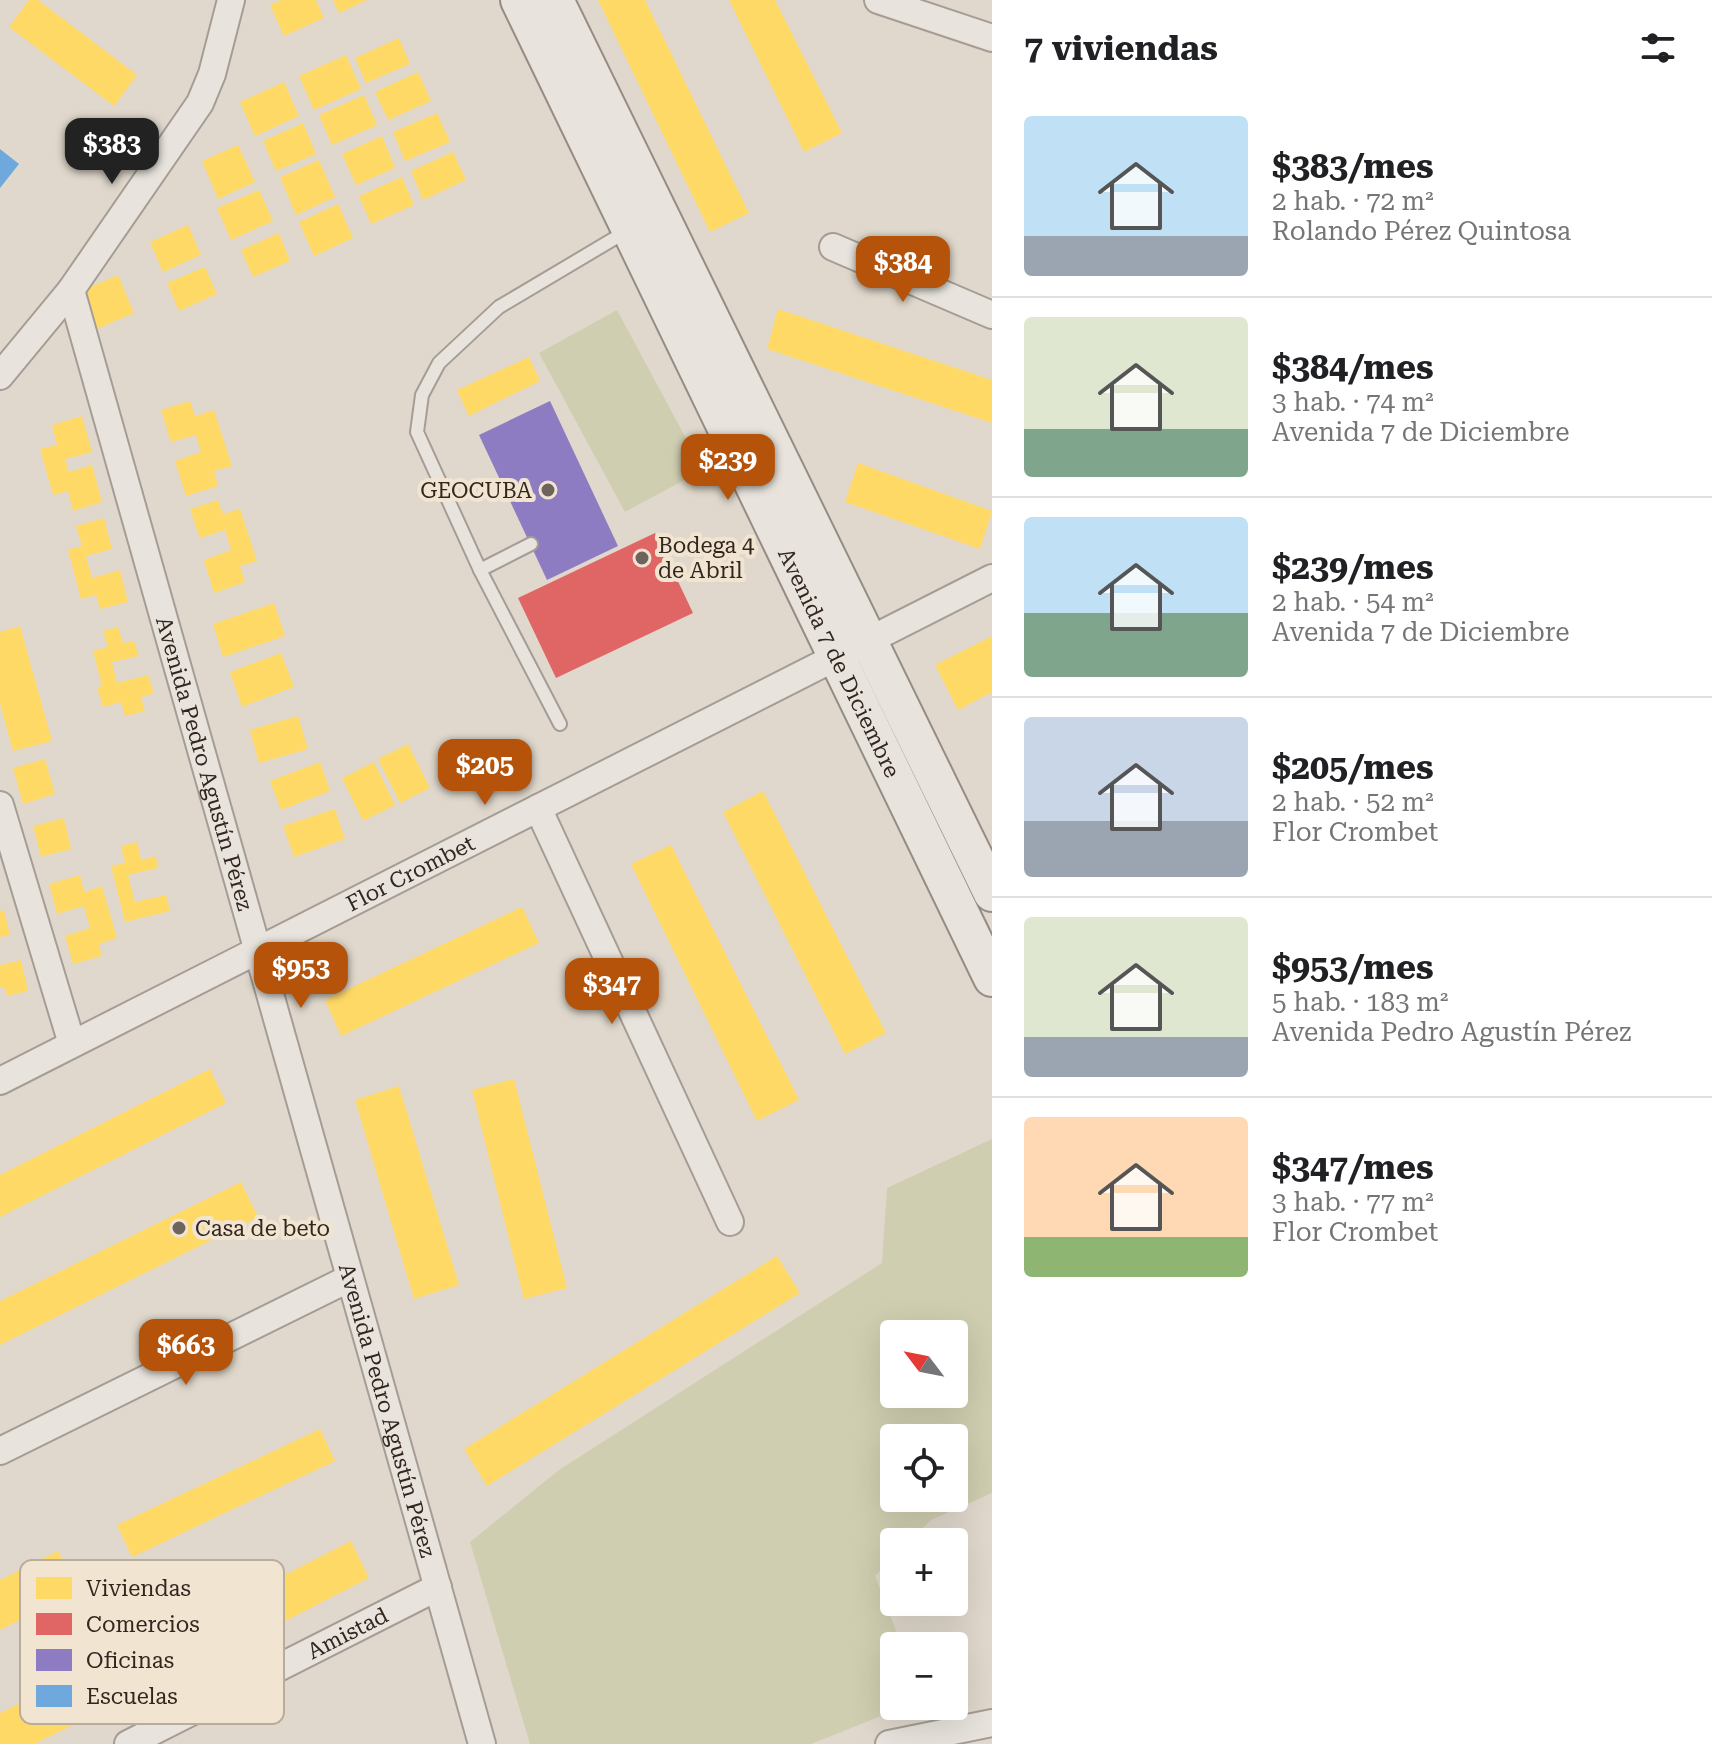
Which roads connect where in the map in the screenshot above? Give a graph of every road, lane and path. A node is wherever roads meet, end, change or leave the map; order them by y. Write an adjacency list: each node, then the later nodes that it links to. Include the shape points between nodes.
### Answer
1 (231, 0): 8 (street, via 200,103)
2 (519, 0): 6 (main road, Avenida 7 de Diciembre)
3 (555, 0): 14 (main road, Avenida 7 de Diciembre)
4 (878, 0): 5 (street)
5 (992, 38)
6 (630, 229): 12 (lane, via 499,307 439,363 422,395 417,432); 15 (main road, Avenida 7 de Diciembre)
7 (833, 247): 9 (street)
8 (71, 290): 10 (street); 20 (street, Avenida Pedro Agustín Pérez)
9 (992, 315)
10 (0, 376)
11 (531, 544): 12 (lane)
12 (480, 570): 16 (lane)
13 (992, 578): 14 (street, Flor Crombet)
14 (869, 641): 15 (street, Flor Crombet); 19 (main road, Avenida 7 de Diciembre)
15 (837, 657): 18 (street, Flor Crombet); 21 (main road, Avenida 7 de Diciembre)
16 (560, 724)
17 (0, 805): 22 (street)
18 (538, 808): 20 (street, Flor Crombet); 24 (street)
19 (992, 893)
20 (258, 950): 22 (street, Flor Crombet); 25 (street, Avenida Pedro Agustín Pérez)
21 (992, 978)
22 (72, 1044): 23 (street, Flor Crombet)
23 (0, 1081)
24 (730, 1222)
25 (350, 1278): 26 (street); 27 (street, Avenida Pedro Agustín Pérez)
26 (0, 1451)
27 (438, 1587): 28 (street, Amistad); 32 (street, Avenida Pedro Agustín Pérez)
28 (284, 1665)
29 (992, 1723): 33 (street)
30 (167, 1724): 31 (street, Amistad)
31 (128, 1744)
32 (482, 1744)
33 (889, 1744)

